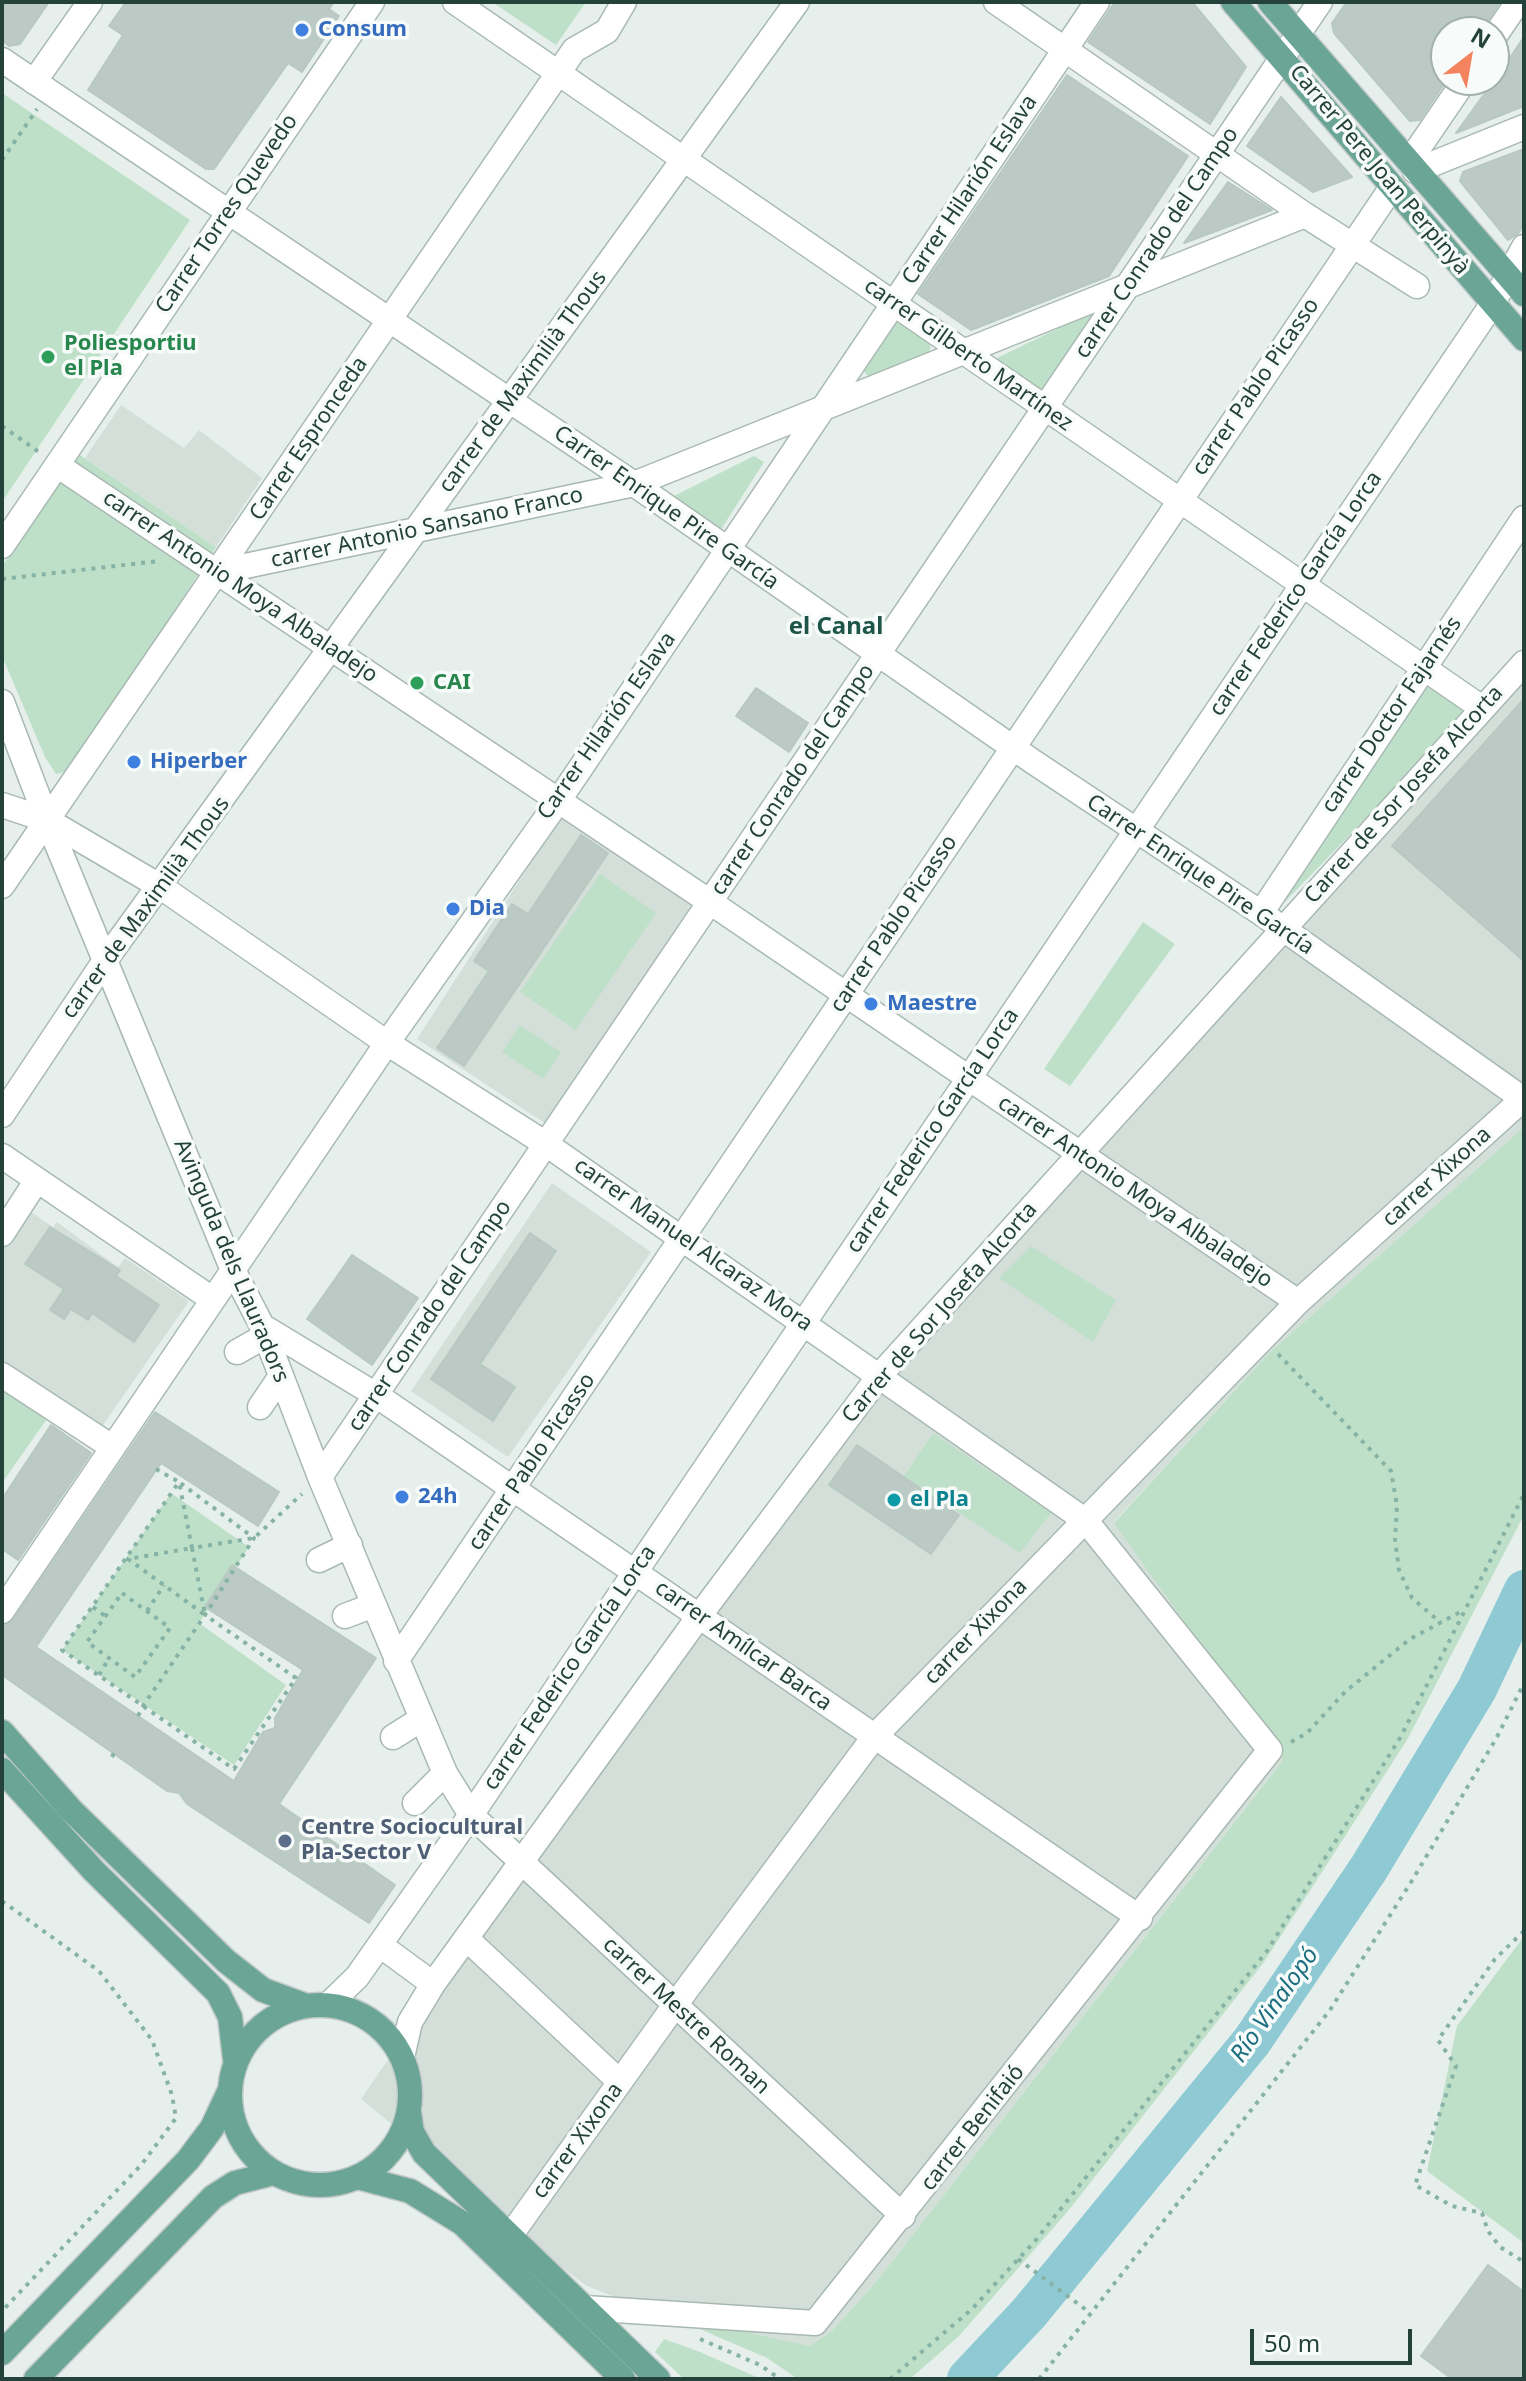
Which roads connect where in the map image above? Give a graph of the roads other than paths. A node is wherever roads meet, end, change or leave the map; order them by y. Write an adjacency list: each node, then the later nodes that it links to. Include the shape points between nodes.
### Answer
1 (90, 2): 16 (street)
2 (372, 2): 23 (street, Carrer Torres Quevedo)
3 (455, 2): 15 (street, carrer Gilberto Martínez)
4 (624, 2): 15 (street, Carrer Espronceda, via 607,31 574,50)
5 (797, 2): 20 (street, carrer de Maximilià Thous)
6 (996, 2): 12 (street)
7 (1097, 2): 12 (street, Carrer Hilarión Eslava)
8 (1233, 2): 13 (main road, Carrer Pere Joan Perpinyà)
9 (1270, 2): 11 (main road, Carrer Pere Joan Perpinyà)
10 (1320, 2): 11 (street, carrer Conrado del Campo)
11 (1299, 33): 13 (street, carrer Conrado del Campo); 21 (main road, Carrer Pere Joan Perpinyà)
12 (1065, 49): 19 (street); 30 (street, Carrer Hilarión Eslava)
13 (1283, 57): 19 (street, carrer Conrado del Campo); 22 (main road, Carrer Pere Joan Perpinyà)
14 (2, 60): 16 (street, Carrer Enrique Pire García)
15 (558, 73): 20 (street, carrer Gilberto Martínez); 32 (street, Carrer Espronceda)
16 (42, 86): 23 (street, Carrer Enrique Pire García)
17 (1455, 96): 21 (street)
18 (1524, 127): 21 (street)
19 (1217, 155): 24 (street); 27 (street, carrer Conrado del Campo)
20 (683, 159): 30 (street, carrer Gilberto Martínez); 35 (street, carrer de Maximilià Thous)
21 (1412, 166): 29 (main road, Carrer Pere Joan Perpinyà)
22 (1392, 187): 25 (street, carrer Pablo Picasso); 31 (main road, Carrer Pere Joan Perpinyà)
23 (229, 212): 32 (street, Carrer Enrique Pire García); 38 (street, Carrer Torres Quevedo)
24 (1305, 215): 25 (street); 27 (street, carrer Antonio Sansano Franco)
25 (1353, 245): 28 (street); 40 (street, carrer Pablo Picasso)
26 (1524, 247): 29 (street, carrer Federico García Lorca)
27 (1128, 286): 34 (street, carrer Antonio Sansano Franco); 36 (street, carrer Conrado del Campo)
28 (1417, 286)
29 (1516, 286): 31 (street, carrer Federico García Lorca)
30 (894, 303): 34 (street, carrer Gilberto Martínez); 37 (street, Carrer Hilarión Eslava)
31 (1493, 303): 33 (main road, Carrer Pere Joan Perpinyà); 46 (street, carrer Federico García Lorca)
32 (390, 320): 35 (street, Carrer Enrique Pire García); 45 (street, Carrer Espronceda)
33 (1524, 339)
34 (963, 352): 36 (street, carrer Gilberto Martínez); 37 (street, carrer Antonio Sansano Franco)
35 (510, 400): 39 (street, Carrer Enrique Pire García); 42 (street, carrer de Maximilià Thous)
36 (1045, 408): 40 (street, carrer Gilberto Martínez); 48 (street, carrer Conrado del Campo)
37 (822, 409): 39 (street, carrer Antonio Sansano Franco); 44 (street, Carrer Hilarión Eslava)
38 (57, 465): 43 (street, Carrer Torres Quevedo); 45 (street, carrer Antonio Moya Albaladejo)
39 (634, 484): 42 (street, carrer Antonio Sansano Franco); 44 (street, Carrer Enrique Pire García)
40 (1180, 501): 46 (street, carrer Gilberto Martínez); 53 (street, carrer Pablo Picasso)
41 (1524, 518): 50 (street, carrer Doctor Fajarnés)
42 (416, 530): 45 (street, carrer Antonio Sansano Franco, via 266,552); 47 (street, carrer de Maximilià Thous)
43 (2, 546)
44 (727, 551): 48 (street, Carrer Enrique Pire García); 54 (street, Carrer Hilarión Eslava)
45 (217, 572): 47 (street, carrer Antonio Moya Albaladejo); 56 (street, Carrer Espronceda)
46 (1302, 585): 50 (street, carrer Gilberto Martínez); 57 (street, carrer Federico García Lorca)
47 (332, 648): 54 (street, carrer Antonio Moya Albaladejo); 59 (street, carrer de Maximilià Thous)
48 (879, 654): 53 (street, Carrer Enrique Pire García); 60 (street, carrer Conrado del Campo)
49 (1524, 663): 52 (street, Carrer de Sor Josefa Alcorta)
50 (1423, 668): 52 (street, carrer Gilberto Martínez); 61 (street, carrer Doctor Fajarnés)
51 (2, 702): 56 (street, Avinguda dels Llauradors)
52 (1482, 708): 62 (street, Carrer de Sor Josefa Alcorta)
53 (1013, 748): 57 (street, Carrer Enrique Pire García); 64 (street, carrer Pablo Picasso)
54 (559, 800): 60 (street, carrer Antonio Moya Albaladejo); 65 (street, Carrer Hilarión Eslava)
55 (2, 805): 56 (street, carrer Manuel Alcaraz Mora)
56 (47, 820): 58 (street, Carrer Espronceda); 59 (street, carrer Manuel Alcaraz Mora); 63 (street, Avinguda dels Llauradors)
57 (1136, 831): 61 (street, Carrer Enrique Pire García); 66 (street, carrer Federico García Lorca)
58 (2, 886)
59 (161, 887): 63 (street, carrer de Maximilià Thous); 65 (street, carrer Manuel Alcaraz Mora)
60 (710, 902): 64 (street, carrer Antonio Moya Albaladejo); 69 (street, carrer Conrado del Campo)
61 (1261, 913): 62 (street, Carrer Enrique Pire García)
62 (1282, 930): 67 (street, Carrer Enrique Pire García); 70 (street, Carrer de Sor Josefa Alcorta)
63 (106, 959): 68 (street, carrer de Maximilià Thous); 75 (street, Avinguda dels Llauradors)
64 (847, 995): 66 (street, carrer Antonio Moya Albaladejo); 74 (street, carrer Pablo Picasso)
65 (387, 1043): 69 (street, carrer Manuel Alcaraz Mora); 75 (street, Carrer Hilarión Eslava)
66 (968, 1079): 70 (street, carrer Antonio Moya Albaladejo); 78 (street, carrer Federico García Lorca)
67 (1523, 1099): 77 (street, carrer Xixona)
68 (2, 1115)
69 (546, 1144): 74 (street, carrer Manuel Alcaraz Mora); 84 (street, carrer Conrado del Campo)
70 (1080, 1154): 77 (street, carrer Antonio Moya Albaladejo); 82 (street, Carrer de Sor Josefa Alcorta)
71 (2, 1156): 72 (street)
72 (37, 1180): 73 (street); 76 (street)
73 (2, 1234)
74 (683, 1238): 78 (street, carrer Manuel Alcaraz Mora); 88 (street, carrer Pablo Picasso)
75 (232, 1268): 76 (street, Carrer Hilarión Eslava); 79 (street, Avinguda dels Llauradors)
76 (212, 1299): 86 (street, Carrer Hilarión Eslava)
77 (1298, 1302): 89 (street, carrer Xixona)
78 (804, 1322): 82 (street, carrer Manuel Alcaraz Mora); 92 (street, carrer Federico García Lorca)
79 (264, 1331): 80 (street); 83 (street, Avinguda dels Llauradors); 84 (street, carrer Amílcar Barca)
80 (237, 1352)
81 (2, 1375): 86 (street)
82 (880, 1375): 89 (street, carrer Manuel Alcaraz Mora); 95 (street, Carrer de Sor Josefa Alcorta)
83 (281, 1376): 85 (street); 87 (street, Avinguda dels Llauradors)
84 (376, 1395): 87 (street, carrer Conrado del Campo); 88 (street, carrer Amílcar Barca)
85 (260, 1407)
86 (112, 1447): 94 (street, Carrer Hilarión Eslava)
87 (320, 1477): 90 (street, Avinguda dels Llauradors)
88 (514, 1489): 92 (street, carrer Amílcar Barca); 97 (street, carrer Pablo Picasso)
89 (1086, 1521): 101 (street, carrer Xixona); 102 (street, carrer Manuel Alcaraz Mora)
90 (350, 1545): 91 (street); 93 (street, Avinguda dels Llauradors)
91 (319, 1560)
92 (635, 1572): 95 (street, carrer Amílcar Barca); 106 (street, carrer Federico García Lorca)
93 (374, 1605): 96 (street); 97 (street, Avinguda dels Llauradors)
94 (2, 1611)
95 (700, 1615): 101 (street, carrer Amílcar Barca); 107 (street, Carrer de Sor Josefa Alcorta)
96 (345, 1616)
97 (396, 1661): 98 (street, Avinguda dels Llauradors)
98 (420, 1720): 100 (street); 104 (street, Avinguda dels Llauradors)
99 (2, 1732): 112 (main road, via 71,1810 226,1961 263,1990)
100 (393, 1737)
101 (874, 1737): 108 (street, carrer Amílcar Barca); 113 (street, carrer Xixona)
102 (1270, 1750): 108 (street, carrer Benifaió)
103 (2, 1770): 115 (main road, via 94,1871 218,1993 230,2017)
104 (445, 1773): 105 (street); 106 (street, Avinguda dels Llauradors)
105 (415, 1803)
106 (471, 1815): 107 (street, carrer Mestre Roman); 110 (street, carrer Federico García Lorca)
107 (522, 1864): 109 (street, Carrer de Sor Josefa Alcorta); 113 (street, carrer Mestre Roman)
108 (1140, 1918): 121 (street, carrer Benifaió)
109 (467, 1939): 111 (street, Carrer de Sor Josefa Alcorta); 116 (street)
110 (380, 1945): 111 (street); 112 (street, carrer Federico García Lorca, via 357,1977)
111 (433, 1984): 114 (street, Carrer de Sor Josefa Alcorta, via 410,2022)
112 (316, 2005): 114 (main road, via 354,2011 374,2022); 115 (main road, via 265,2022)
113 (675, 2005): 116 (street, carrer Xixona); 121 (street, carrer Mestre Roman)
114 (402, 2057): 118 (main road)
115 (235, 2059): 117 (main road)
116 (620, 2082): 122 (street, carrer Xixona)
117 (229, 2092): 119 (main road, via 240,2138); 124 (main road, via 212,2128 188,2160)
118 (409, 2111): 120 (main road, via 391,2151); 122 (main road, via 412,2132 424,2153)
119 (274, 2173): 120 (main road, via 315,2185); 125 (main road, via 235,2183 213,2197)
120 (357, 2177): 126 (main road, via 410,2191 462,2223)
121 (903, 2216): 123 (street, carrer Benifaió, via 815,2323)
122 (510, 2236): 123 (main road)
123 (585, 2308): 127 (main road)
124 (2, 2353)
125 (36, 2379)
126 (623, 2379)
127 (658, 2379)

